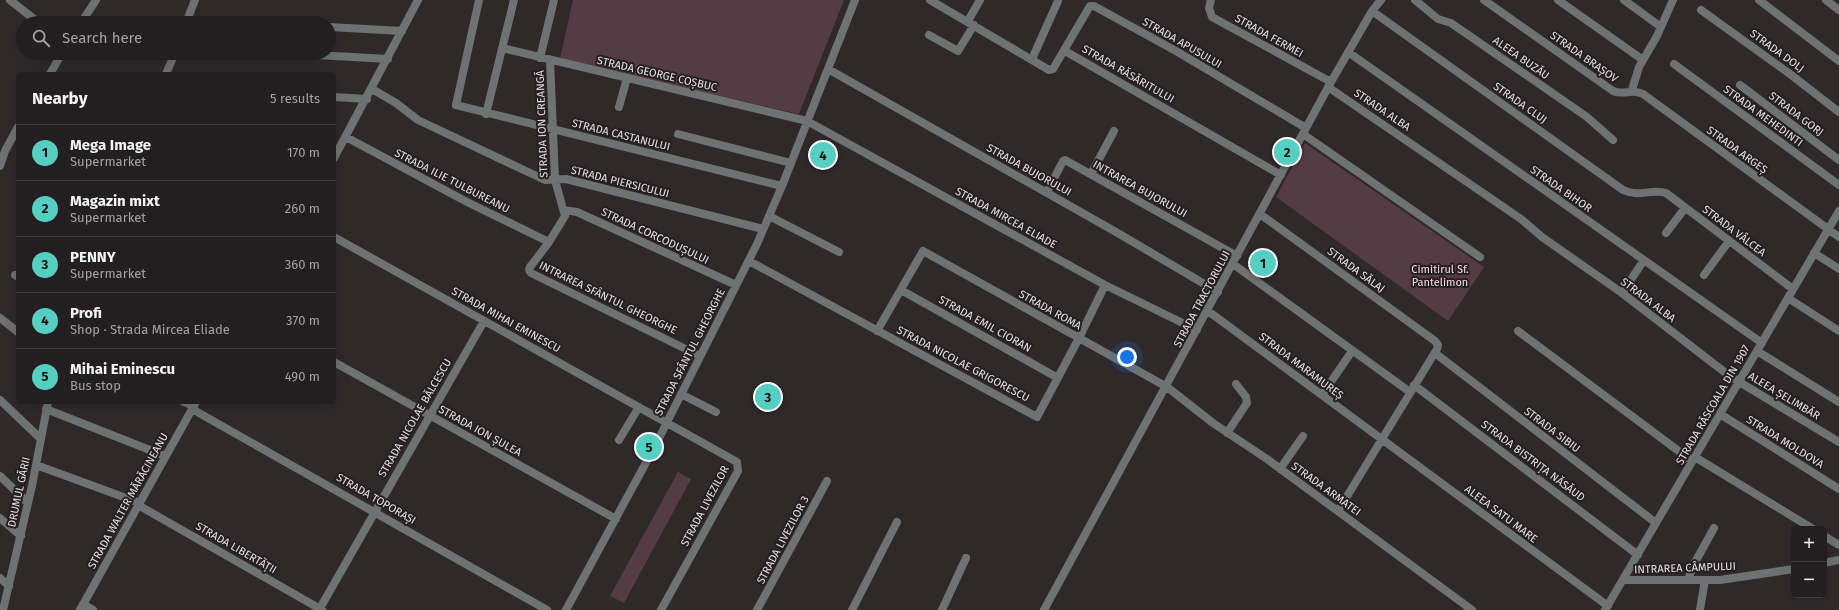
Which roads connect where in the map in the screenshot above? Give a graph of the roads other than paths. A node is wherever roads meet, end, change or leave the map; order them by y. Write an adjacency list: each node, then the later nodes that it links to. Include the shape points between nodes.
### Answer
1 (10, 0): 24 (street)
2 (96, 0): 25 (street)
3 (195, 0): 26 (street)
4 (418, 0): 30 (street)
5 (480, 0): 57 (street, STRADA CASTANULUI, via 456,105)
6 (514, 0): 32 (street)
7 (554, 0): 36 (street, STRADA ION CREANGĂ)
8 (855, 0): 45 (street, STRADA SFÂNTUL GHEORGHE)
9 (930, 0): 27 (street, STRADA RĂSĂRITULUI)
10 (980, 0): 27 (street)
11 (1211, 0): 49 (street, STRADA FERMEI, via 1209,12 1212,17)
12 (1381, 0): 23 (street, STRADA TRACTORULUI)
13 (1415, 0): 65 (street, ALEEA BUZĂU, via 1438,19 1451,23 1588,117)
14 (1484, 0): 52 (street, STRADA BRAȘOV, via 1613,91 1621,93)
15 (1558, 0): 42 (street)
16 (1624, 0): 29 (street)
17 (1759, 0): 43 (street)
18 (1826, 0): 22 (street)
19 (1058, 1): 38 (street)
20 (1669, 1): 29 (street, STRADA BRAȘOV)
21 (1701, 10): 56 (street, STRADA DOLJ)
22 (1839, 10)
23 (1372, 11): 34 (street, STRADA TRACTORULUI); 77 (street, STRADA CLUJ, via 1623,190 1639,195)
24 (30, 16)
25 (86, 16)
26 (189, 16)
27 (971, 23): 31 (street, via 958,51); 38 (street, STRADA RĂSĂRITULUI)
28 (336, 27): 30 (street)
29 (1661, 27): 42 (street, STRADA BRAȘOV)
30 (402, 31): 37 (street)
31 (929, 35)
32 (502, 48): 36 (street, STRADA GEORGE COȘBUC); 57 (street)
33 (1065, 51): 38 (street, STRADA RĂSĂRITULUI, via 1052,70); 61 (street, STRADA APUSULUI, via 1092,5 1176,51); 72 (street, STRADA RĂSĂRITULUI)
34 (1348, 52): 49 (street, STRADA TRACTORULUI); 94 (street, STRADA BIHOR)
35 (336, 56): 37 (street)
36 (540, 58): 41 (street, STRADA GEORGE COȘBUC)
37 (388, 59): 51 (street)
38 (1032, 59)
39 (58, 60): 46 (street)
40 (172, 60): 47 (street)
41 (550, 60): 48 (street, STRADA GEORGE COȘBUC); 59 (street, STRADA ION CREANGĂ)
42 (1643, 60): 52 (street, STRADA BRAȘOV)
43 (1839, 61)
44 (1674, 64): 74 (street, STRADA MEHEDINTI)
45 (828, 69): 58 (street, STRADA SFÂNTUL GHEORGHE); 76 (street, STRADA BUJORULUI)
46 (51, 72)
47 (167, 72)
48 (627, 78): 55 (street); 58 (street, STRADA GEORGE COȘBUC)
49 (1330, 84): 61 (street, STRADA TRACTORULUI); 104 (street, STRADA ALBA)
50 (1740, 85): 68 (street, STRADA GORJ)
51 (372, 89): 54 (street); 73 (street, STRADA PIERSICULUI, via 441,132 545,180)
52 (1632, 90): 84 (street, STRADA ARGEȘ, via 1643,94)
53 (336, 97): 54 (street)
54 (367, 99): 64 (street)
55 (619, 107)
56 (1839, 112)
57 (486, 114): 59 (street, STRADA CASTANULUI)
58 (807, 122): 69 (street, STRADA SFÂNTUL GHEORGHE); 100 (street, STRADA MIRCEA ELIADE)
59 (554, 130): 73 (street, STRADA ION CREANGĂ); 75 (street, STRADA CASTANULUI)
60 (1114, 131): 71 (street)
61 (1304, 131): 72 (street, STRADA TRACTORULUI); 93 (street, STRADA APUSULUI)
62 (16, 133): 66 (street)
63 (678, 134): 69 (street)
64 (346, 137): 67 (street); 89 (street, STRADA ILIE TULBUREANU, via 467,202)
65 (1613, 140)
66 (2, 149): 70 (street)
67 (337, 149)
68 (1839, 160)
69 (791, 163): 75 (street, STRADA SFÂNTUL GHEORGHE)
70 (0, 166)
71 (1091, 174): 76 (street, INTRAREA BUJORULUI, via 1064,160); 92 (street, INTRAREA BUJORULUI)
72 (1281, 175): 81 (street, STRADA TRACTORULUI)
73 (555, 180): 79 (street, STRADA ION CREANGĂ); 83 (street, STRADA PIERSICULUI, via 566,179)
74 (1839, 185)
75 (782, 186): 82 (street, STRADA SFÂNTUL GHEORGHE)
76 (1047, 192): 103 (street, STRADA BUJORULUI)
77 (1662, 192): 78 (street, STRADA VÂLCEA)
78 (1685, 208): 85 (street); 88 (street, STRADA VÂLCEA)
79 (564, 210): 89 (street, via 563,220); 99 (street, STRADA CORCODUȘULUI, via 577,212)
80 (1839, 211): 84 (street, STRADA RĂSCOALA DIN 1907)
81 (1260, 214): 92 (street, STRADA TRACTORULUI); 116 (street, STRADA SĂLAJ, via 1428,336)
82 (769, 216): 83 (street, STRADA SFÂNTUL GHEORGHE); 90 (street)
83 (763, 229): 95 (street, STRADA SFÂNTUL GHEORGHE)
84 (1828, 230): 86 (street, STRADA ARGEȘ); 91 (street, STRADA RĂSCOALA DIN 1907)
85 (1666, 233)
86 (1839, 237)
87 (336, 238): 108 (street, STRADA MIHAI EMINESCU)
88 (1729, 241): 98 (street); 101 (street, STRADA VÂLCEA)
89 (549, 242): 118 (street, INTRAREA SFÂNTUL GHEORGHE, via 530,267 531,273)
90 (839, 252)
91 (1814, 253): 97 (street); 101 (street, STRADA RĂSCOALA DIN 1907)
92 (1237, 256): 96 (street, STRADA TRACTORULUI)
93 (1480, 257)
94 (1644, 260): 104 (street); 115 (street, STRADA BIHOR)
95 (749, 261): 99 (street, STRADA SFÂNTUL GHEORGHE); 111 (street, STRADA NICOLAE GRIGORESCU)
96 (1233, 264): 103 (street, STRADA TRACTORULUI); 117 (street, STRADA BISTRIȚA NĂSĂUD)
97 (1839, 269)
98 (1704, 275)
99 (736, 285): 118 (street, STRADA SFÂNTUL GHEORGHE)
100 (1105, 285): 110 (street, STRADA MIRCEA ELIADE); 114 (street, STRADA NICOLAE GRIGORESCU)
101 (1793, 289): 105 (street, STRADA RĂSCOALA DIN 1907)
102 (901, 290): 111 (street); 114 (street, STRADA ROMA, via 923,251); 120 (street, STRADA EMIL CIORAN)
103 (1218, 292): 106 (street, STRADA TRACTORULUI)
104 (1622, 293): 121 (street, STRADA ALBA)
105 (1788, 298): 113 (street); 115 (street, STRADA RĂSCOALA DIN 1907)
106 (1208, 311): 110 (street, STRADA TRACTORULUI); 126 (street, STRADA MARAMUREȘ)
107 (0, 318): 109 (street)
108 (484, 321): 131 (street, STRADA MIHAI EMINESCU); 134 (street, STRADA NICOLAE BĂLCESCU)
109 (16, 330)
110 (1197, 330): 123 (street, STRADA TRACTORULUI)
111 (877, 331): 120 (street, STRADA NICOLAE GRIGORESCU, via 1037,416)
112 (1518, 331): 143 (street)
113 (1839, 331)
114 (1079, 338): 120 (street, STRADA NICOLAE GRIGORESCU); 123 (street, STRADA ROMA)
115 (1760, 347): 121 (street, STRADA RĂSCOALA DIN 1907); 128 (street, STRADA BIHOR)
116 (1436, 349): 124 (street); 156 (street, STRADA SIBIU)
117 (1352, 351): 124 (street, STRADA BISTRIȚA NĂSĂUD); 126 (street)
118 (700, 356): 125 (street, STRADA SFÂNTUL GHEORGHE)
119 (336, 363): 134 (street, STRADA ION ȘULEA)
120 (1058, 378)
121 (1739, 382): 133 (street, STRADA RĂSCOALA DIN 1907); 141 (street, ALEEA ȘELIMBĂR)
122 (1236, 384): 136 (street, via 1246,397 1247,403)
123 (1167, 387): 136 (street, STRADA ARMATEI); 183 (street, STRADA TRACTORULUI)
124 (1412, 389): 139 (street); 162 (street, STRADA BISTRIȚA NĂSĂUD)
125 (681, 394): 132 (street); 135 (street, STRADA SFÂNTUL GHEORGHE)
126 (1322, 395): 139 (street, STRADA MARAMUREȘ)
127 (0, 400): 138 (street)
128 (1839, 402)
129 (47, 406): 138 (street, DRUMUL GĂRII); 142 (street)
130 (194, 406): 142 (street, STRADA WALTER MĂRĂCINEANU); 151 (street, STRADA TOPORAȘI)
131 (639, 407): 135 (street, STRADA MIHAI EMINESCU); 140 (street)
132 (716, 412)
133 (1720, 414): 143 (street, STRADA RĂSCOALA DIN 1907); 148 (street, STRADA MOLDOVA)
134 (430, 416): 151 (street, STRADA NICOLAE BĂLCESCU); 154 (street, STRADA ION ȘULEA)
135 (667, 422): 154 (street, STRADA SFÂNTUL GHEORGHE); 179 (street, STRADA LIVEZILOR, via 734,460 739,468)
136 (1227, 433): 145 (street, STRADA ARMATEI)
137 (1303, 436): 145 (street)
138 (41, 439): 144 (street, DRUMUL GĂRII)
139 (1382, 439): 152 (street); 173 (street, ALEEA SATU MARE)
140 (619, 440)
141 (1839, 442)
142 (165, 456): 150 (street, STRADA WALTER MĂRĂCINEANU)
143 (1694, 459): 156 (street, STRADA RĂSCOALA DIN 1907); 157 (street)
144 (36, 465): 149 (street, DRUMUL GĂRII); 150 (street, STRADA LIBERTĂȚII)
145 (1280, 469): 152 (street, STRADA ARMATEI)
146 (0, 476): 149 (street)
147 (827, 480): 180 (street, STRADA LIVEZILOR 3)
148 (1839, 489)
149 (28, 503): 159 (street, DRUMUL GĂRII)
150 (139, 504): 172 (street, STRADA WALTER MĂRĂCINEANU); 176 (street, STRADA LIBERTĂȚII)
151 (375, 511): 176 (street, STRADA NICOLAE BĂLCESCU); 177 (street, STRADA TOPORAȘI)
152 (1338, 511): 184 (street, STRADA ARMATEI)
153 (0, 518): 159 (street)
154 (616, 519): 178 (street, STRADA SFÂNTUL GHEORGHE)
155 (897, 522): 181 (street)
156 (1656, 523): 162 (street, STRADA RĂSCOALA DIN 1907)
157 (1808, 526)
158 (1714, 528): 169 (street)
159 (21, 536): 171 (street, DRUMUL GĂRII)
160 (1827, 538): 161 (street)
161 (1839, 545)
162 (1638, 554): 168 (street, STRADA RĂSCOALA DIN 1907)
163 (966, 558): 182 (street)
164 (1839, 560): 165 (street)
165 (1827, 562)
166 (1791, 570): 170 (street, INTRAREA CÂMPULUI, via 1740,578)
167 (0, 578): 171 (street)
168 (1623, 580): 169 (street, INTRAREA CÂMPULUI); 173 (street, STRADA RĂSCOALA DIN 1907)
169 (1688, 580): 170 (street, INTRAREA CÂMPULUI)
170 (1705, 580): 185 (street)
171 (9, 586): 174 (street, DRUMUL GĂRII)
172 (82, 607): 175 (street)
173 (1607, 608)
174 (3, 610)
175 (93, 610)
176 (320, 610)
177 (548, 610)
178 (566, 610)
179 (660, 610)
180 (757, 610)
181 (852, 610)
182 (942, 610)
183 (1044, 610)
184 (1472, 610)
185 (1700, 610)

